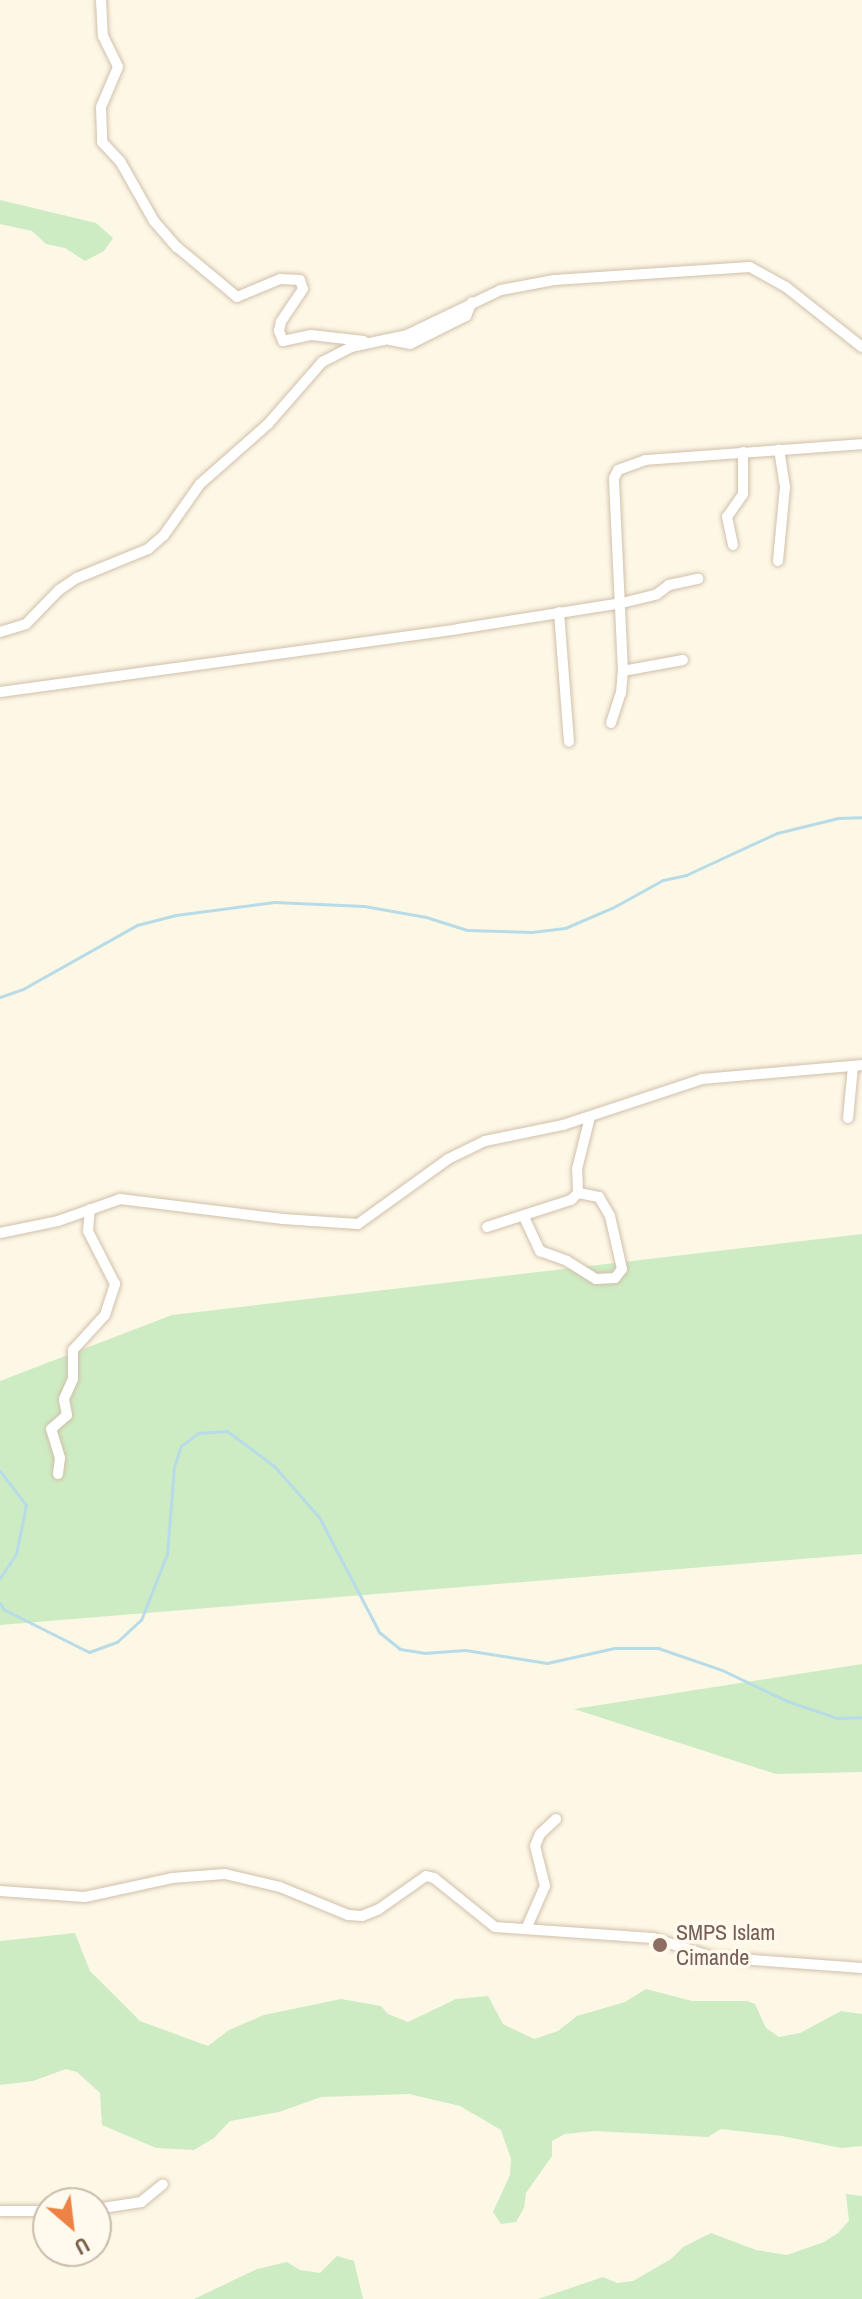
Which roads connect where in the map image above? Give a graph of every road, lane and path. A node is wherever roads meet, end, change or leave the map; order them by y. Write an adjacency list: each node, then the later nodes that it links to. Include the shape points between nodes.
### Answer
1 (101, 0): 2 (street, via 103,36 118,67 101,107 102,142 120,161 154,221 237,297 280,279 300,280 303,289 281,322 283,341 311,335)
2 (374, 343): 3 (street, via 501,290 554,280 750,267 786,287); 12 (street, via 351,347 322,362 268,424 200,484 148,549 77,578 26,624)
3 (862, 347)
4 (862, 444): 5 (street)
5 (779, 449): 6 (street); 8 (street, via 785,487)
6 (743, 452): 7 (street, via 743,494 727,517); 10 (street, via 645,460 618,470 614,478)
7 (733, 545)
8 (778, 561)
9 (698, 579): 10 (street)
10 (622, 603): 11 (street); 14 (street)
11 (559, 612): 15 (street); 17 (street)
12 (0, 632)
13 (683, 660): 14 (street)
14 (623, 671): 16 (street)
15 (0, 692)
16 (611, 723)
17 (569, 742)
18 (858, 1066): 19 (street, via 716,1076); 20 (street)
19 (590, 1117): 21 (street, via 577,1169); 22 (street, via 464,1149 358,1224 120,1199)
20 (848, 1118)
21 (578, 1193): 23 (street); 23 (street, via 599,1197 610,1216 622,1269 615,1278 596,1279 540,1251)
22 (90, 1209): 25 (street); 26 (street, via 88,1231 115,1284 105,1315 73,1350 73,1379 64,1399 67,1415 51,1429 60,1458)
23 (524, 1217): 24 (street)
24 (487, 1227)
25 (0, 1233)
26 (58, 1474)
27 (556, 1819): 29 (street, via 535,1846 545,1886)
28 (0, 1891): 29 (street, via 85,1897 172,1878 225,1874 362,1916 426,1876 454,1892 486,1923)
29 (526, 1929): 30 (street, via 653,1938 712,1957)
30 (862, 1968)
31 (163, 2184): 32 (street, via 141,2202)
32 (112, 2207)
33 (0, 2211): 34 (street)
34 (32, 2211)

